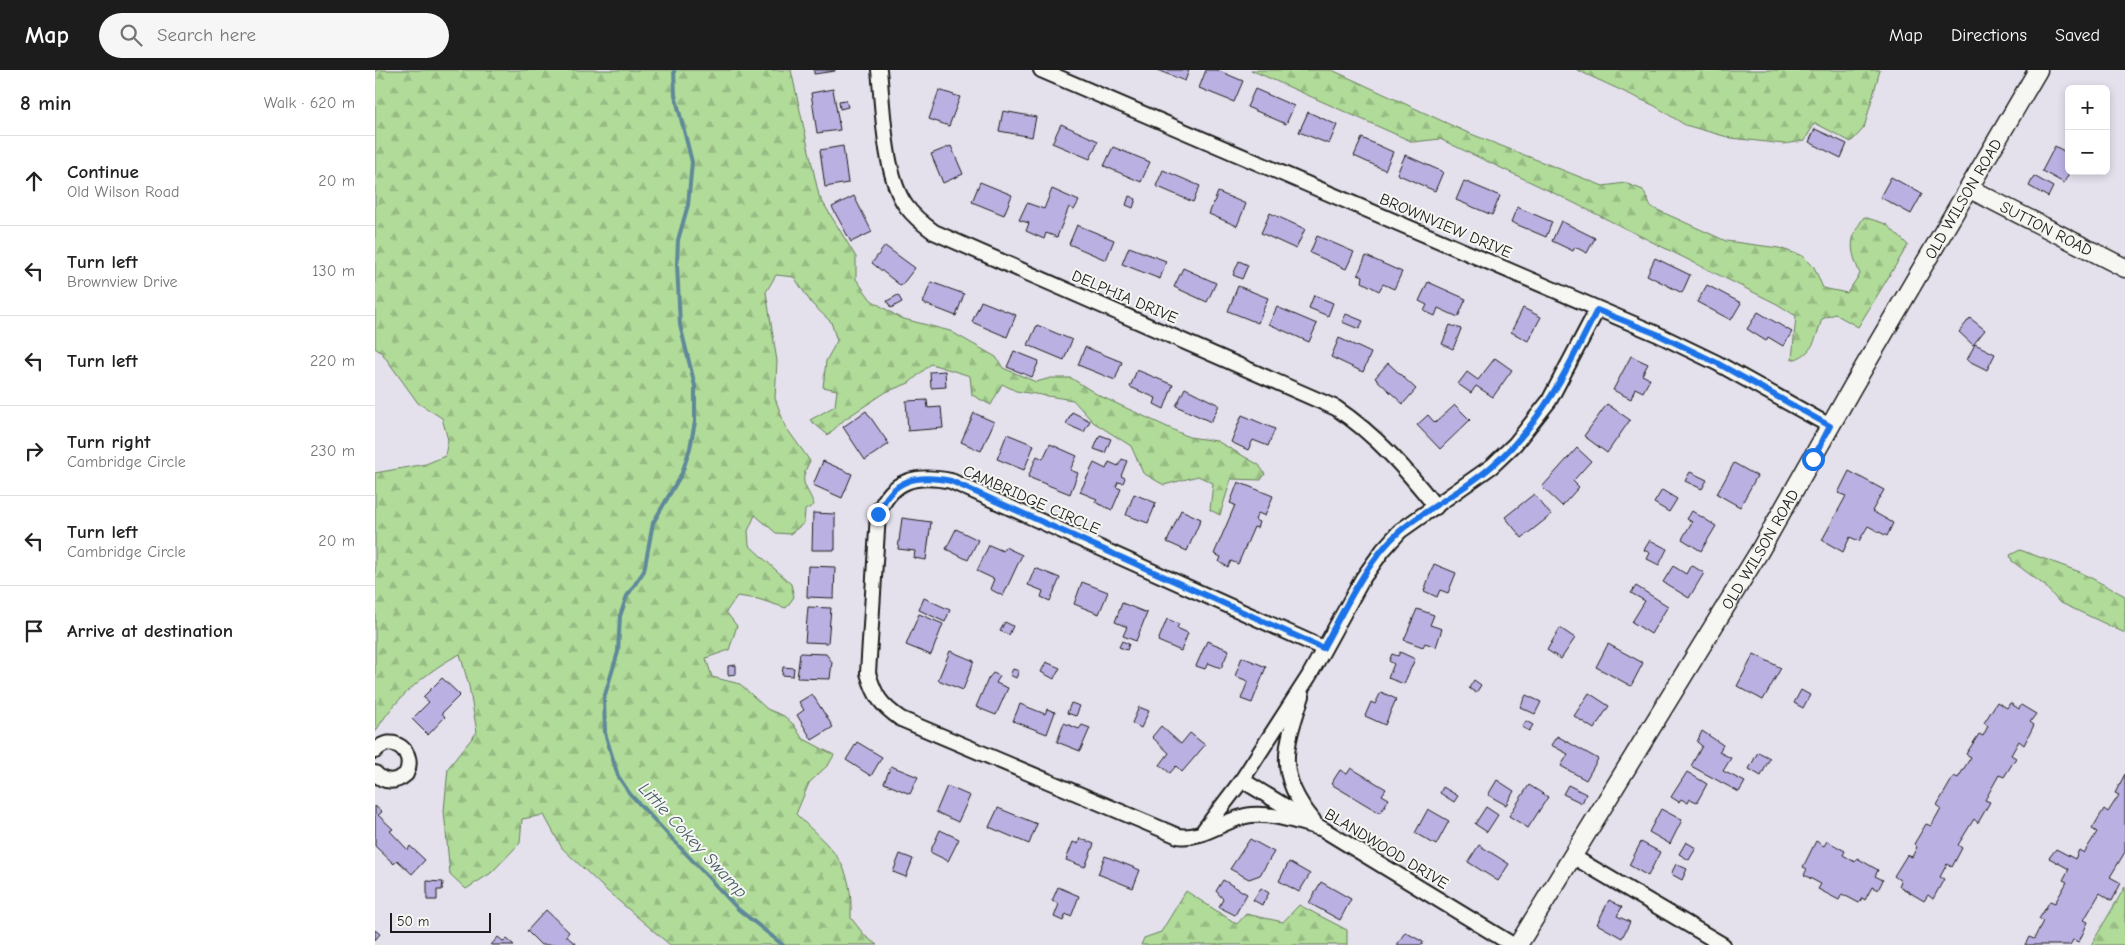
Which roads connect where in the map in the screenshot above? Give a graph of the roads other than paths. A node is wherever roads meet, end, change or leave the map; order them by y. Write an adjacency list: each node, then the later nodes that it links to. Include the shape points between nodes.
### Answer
1 (879, 70): 8 (street, DELPHIA DRIVE, via 892,170 897,189 916,219 934,232 1336,408 1384,446)
2 (1041, 70): 6 (street, BROWNVIEW DRIVE)
3 (2038, 70): 4 (street, OLD WILSON ROAD)
4 (1970, 189): 5 (street, SUTTON ROAD); 7 (street, OLD WILSON ROAD)
5 (2125, 268)
6 (1597, 310): 7 (street, BROWNVIEW DRIVE, via 1717,363); 8 (street, via 1563,379 1533,422 1492,466)
7 (1830, 426): 16 (street, OLD WILSON ROAD, via 1759,552)
8 (1436, 507): 9 (street, via 1400,531 1383,550)
9 (1323, 648): 10 (street); 15 (street, CAMBRIDGE CIRCLE, via 951,481 933,478 913,480 895,486 885,497 878,514 868,648 868,673 873,691 884,707 901,719 1178,836 1191,838)
10 (1309, 676): 13 (street); 14 (street, via 1288,742 1286,769 1297,799)
11 (375, 752): 12 (street, via 383,744 395,744 405,750 410,761 406,774 395,781 382,779)
12 (375, 772)
13 (1242, 780): 14 (street, BLANDWOOD DRIVE); 15 (street)
14 (1320, 828): 15 (street, CAMBRIDGE CIRCLE, via 1283,818 1251,815); 17 (street, BLANDWOOD DRIVE)
15 (1202, 832)
16 (1572, 856): 18 (street, OLD WILSON ROAD); 19 (street)
17 (1513, 945)
18 (1518, 945)
19 (1723, 945)

